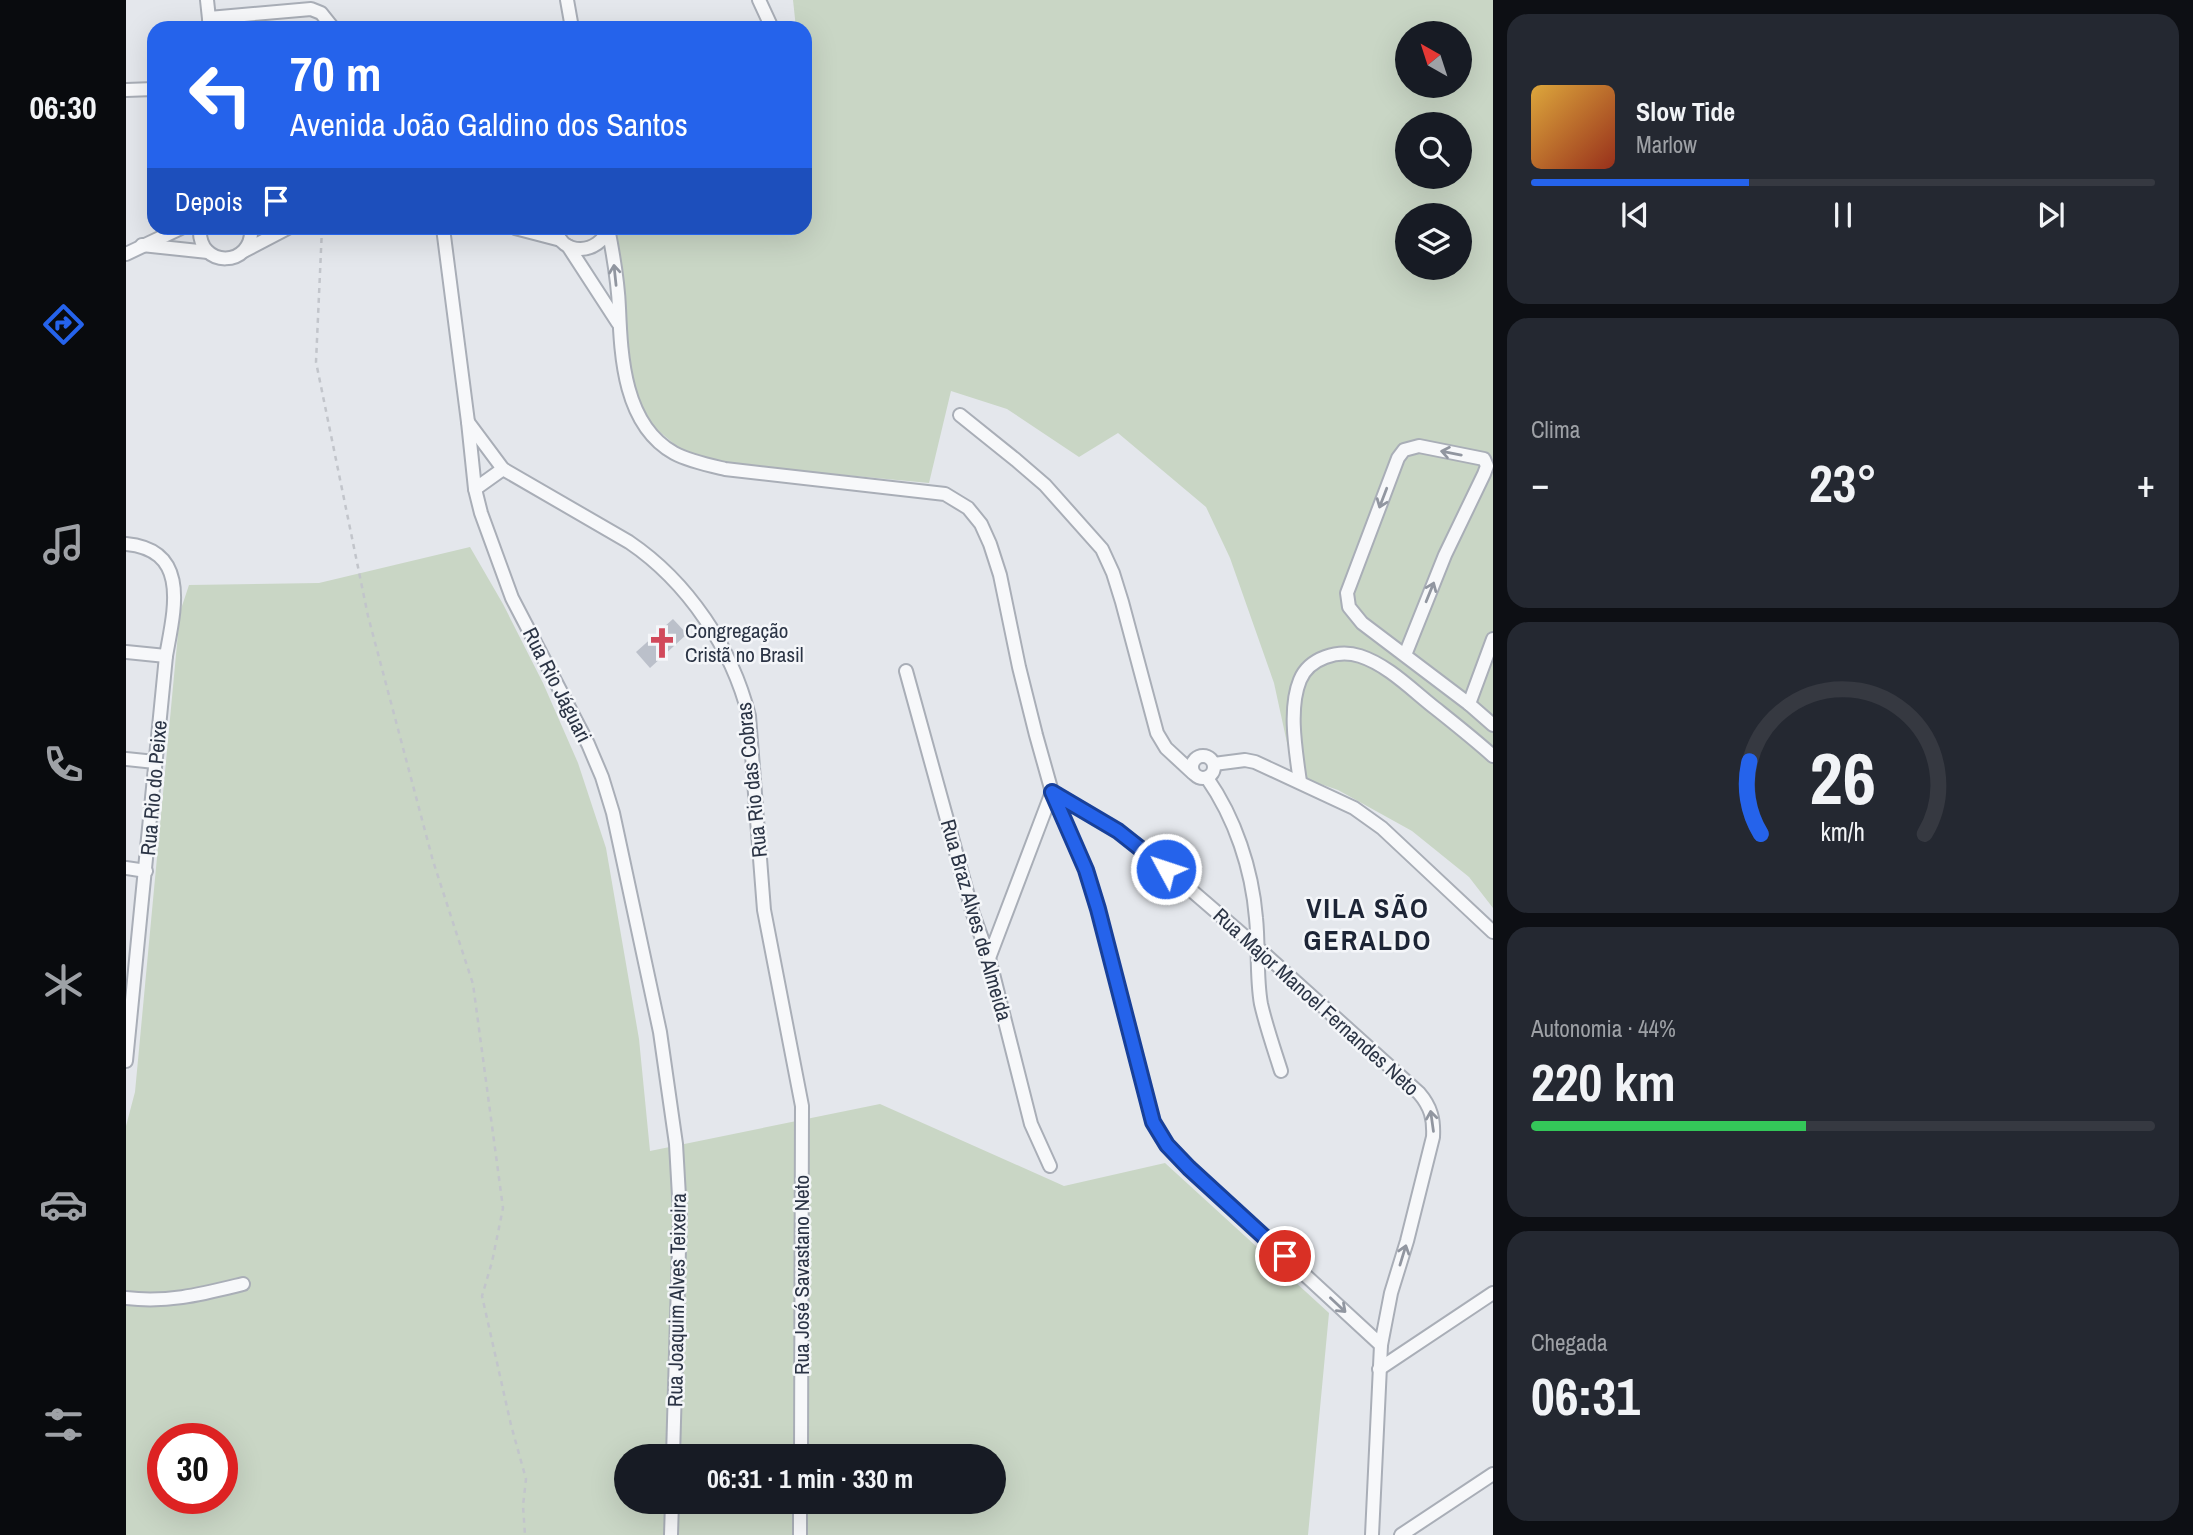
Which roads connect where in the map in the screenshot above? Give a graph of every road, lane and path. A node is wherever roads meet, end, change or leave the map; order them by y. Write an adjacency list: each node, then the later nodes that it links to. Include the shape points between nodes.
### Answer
1 (207, 0): 4 (street)
2 (567, 0): 7 (street)
3 (759, 0): 8 (street)
4 (209, 21)
5 (224, 21): 6 (street, via 311,9)
6 (327, 21)
7 (571, 21)
8 (769, 21)
9 (147, 89): 10 (street)
10 (126, 90)
11 (166, 235): 22 (street)
12 (200, 235): 23 (street)
13 (252, 235): 24 (street)
14 (275, 235): 24 (street)
15 (323, 235): 70 (path, via 316,362 368,615 433,861 473,984 503,1208 482,1296 526,1479)
16 (444, 235): 28 (street, Rua Rio Jáguari)
17 (538, 235): 21 (street)
18 (559, 235): 21 (street)
19 (604, 235): 21 (street, via 585,250)
20 (609, 235): 26 (street, one-way to 20)
21 (564, 243): 26 (street)
22 (142, 246): 23 (street); 25 (street)
23 (208, 252): 24 (street, via 222,258)
24 (244, 252)
25 (126, 254)
26 (618, 324): 48 (street, via 635,407 643,424 673,452 725,469 945,494 968,508 981,524 1000,575)
27 (960, 415): 39 (street, via 1045,485 1102,549 1122,603 1157,733)
28 (468, 422): 29 (street, Rua Rio das Cobras); 30 (street, Rua Rio Jáguari)
29 (503, 469): 30 (street); 57 (street, Rua Rio das Cobras, via 646,553 692,600 742,686 749,716 764,909)
30 (475, 489): 58 (street, Rua Rio Jáguari, via 512,598 602,777 660,1032)
31 (126, 544): 35 (street, Rua Rio do Peixe, via 156,552 172,576 175,596)
32 (1493, 639): 37 (street)
33 (126, 652): 35 (street)
34 (1405, 655): 34 (street, one-way to 34, via 1445,555 1485,474 1484,459 1419,446 1407,448 1398,458 1347,593 1356,617); 37 (street)
35 (166, 656): 43 (street, Rua Rio do Peixe)
36 (906, 671): 53 (street, Rua Braz Alves de Almeida)
37 (1469, 704): 38 (street)
38 (1493, 725)
39 (1171, 753): 41 (street); 45 (street)
40 (1493, 756): 47 (street, via 1388,670 1358,655 1340,654 1313,663 1300,680 1294,721)
41 (1198, 758): 44 (street, via 1208,757); 45 (street, via 1192,766)
42 (126, 759): 43 (street)
43 (155, 762): 50 (street, Rua Rio do Peixe)
44 (1214, 764): 46 (street); 47 (street, via 1255,762)
45 (1194, 773): 46 (street)
46 (1207, 778): 52 (street, via 1239,841 1254,899)
47 (1300, 782): 51 (street, via 1354,808 1382,828)
48 (1052, 792): 52 (street, Rua Major Manoel Fernandes Neto, via 1148,853); 53 (street); 63 (street, one-way to 63, via 1098,909 1153,1122 1189,1168)
49 (126, 869): 50 (street)
50 (146, 871): 54 (street, Rua Rio do Peixe)
51 (1493, 932)
52 (1257, 947): 56 (street, via 1261,1004); 63 (street, Rua Major Manoel Fernandes Neto, one-way to 52, via 1433,1137 1431,1112 1419,1093)
53 (989, 958): 59 (street, Rua Braz Alves de Almeida, via 1031,1124)
54 (131, 977): 55 (street, Rua Rio do Peixe)
55 (126, 1061)
56 (1281, 1071)
57 (800, 1093): 66 (street, Rua José Savastano Neto)
58 (676, 1144): 65 (street, Rua Joaquim Alves Teixeira, via 680,1214)
59 (1051, 1166)
60 (243, 1284): 62 (street, via 182,1299)
61 (1493, 1293): 64 (street)
62 (126, 1298)
63 (1381, 1345): 64 (street, Rua Major Manoel Fernandes Neto)
64 (1378, 1369): 73 (street, Rua Major Manoel Fernandes Neto)
65 (673, 1444)
66 (801, 1444)
67 (1493, 1474): 74 (street)
68 (672, 1514): 71 (street)
69 (800, 1514): 72 (street)
70 (525, 1535)
71 (671, 1535)
72 (800, 1535)
73 (1372, 1535)
74 (1401, 1535)

